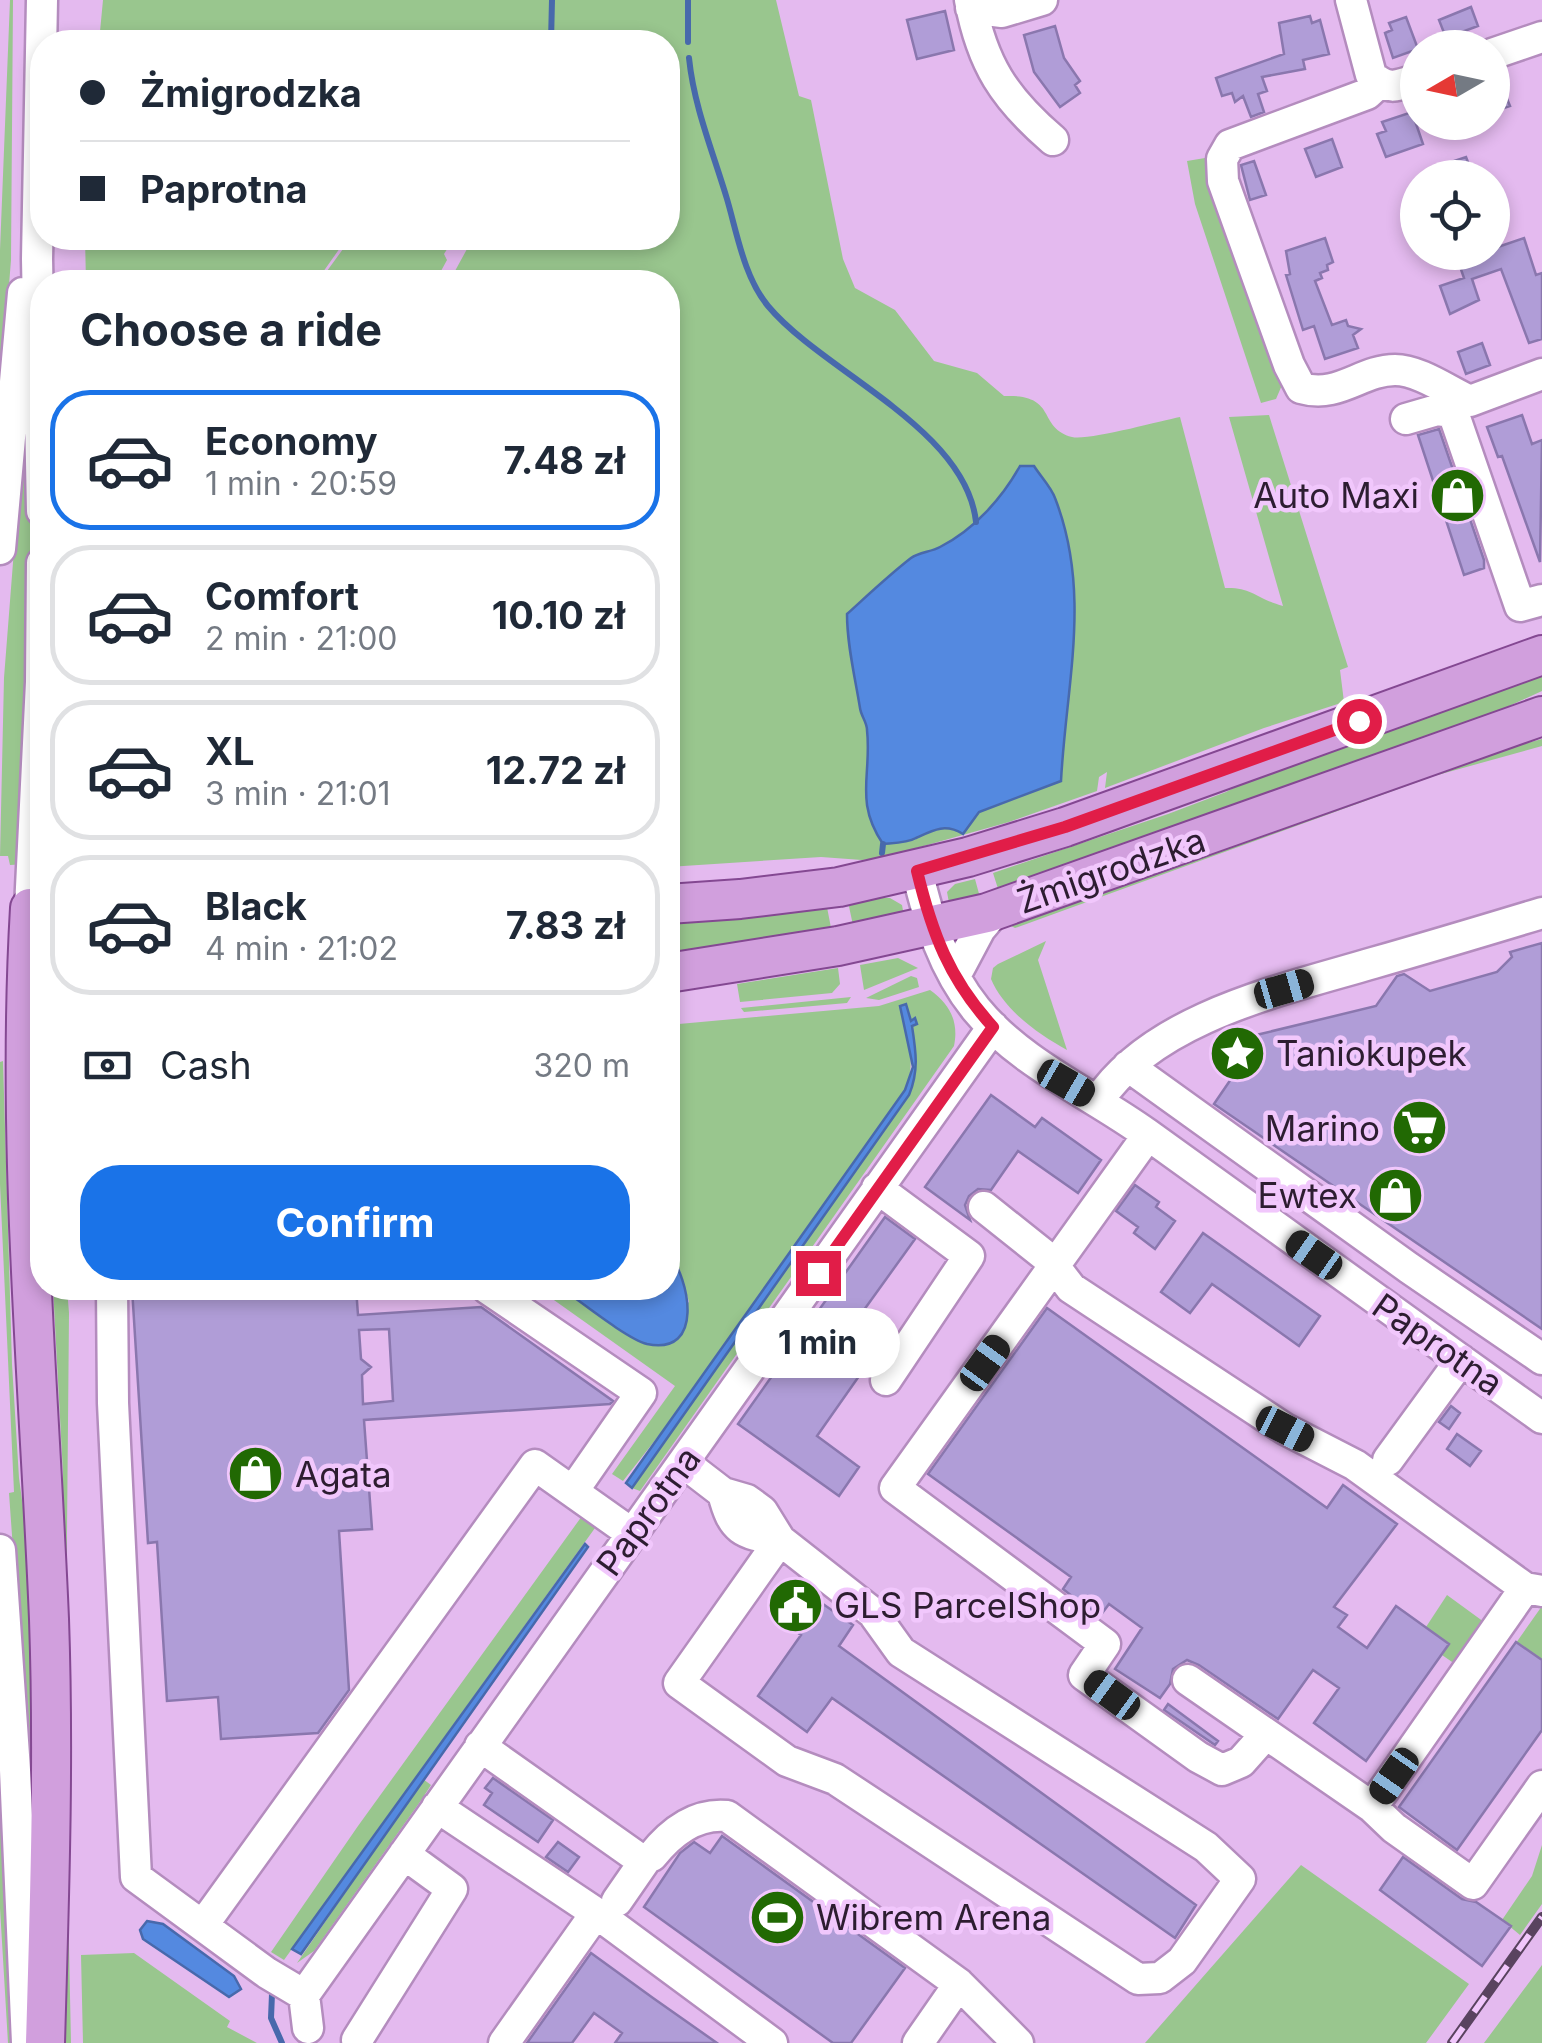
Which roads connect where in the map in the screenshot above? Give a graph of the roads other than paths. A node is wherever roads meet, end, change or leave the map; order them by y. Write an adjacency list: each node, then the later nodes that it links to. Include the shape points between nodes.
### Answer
1 (42, 0): 5 (street)
2 (1042, 0): 4 (street)
3 (1352, 0): 8 (street, via 1367,67)
4 (981, 7): 10 (street, via 980,42 1013,104)
5 (41, 30)
6 (1542, 37): 7 (street)
7 (1510, 48)
8 (1379, 83): 9 (street); 12 (street, via 1367,94 1230,146 1222,160 1223,181 1289,365 1302,388 1318,392 1393,370 1470,401)
9 (1400, 86)
10 (1053, 140)
11 (30, 239): 14 (street)
12 (1542, 374)
13 (1406, 419): 15 (street, via 1453,412 1520,606)
14 (0, 550)
15 (1542, 600)
16 (1542, 655): 18 (main road, Żmigrodzka, via 1065,827)
17 (1542, 716): 21 (main road, Żmigrodzka)
18 (917, 871): 20 (main road, Żmigrodzka, via 809,891); 24 (street, Paprotna)
19 (30, 873): 22 (street)
20 (680, 903)
21 (997, 909): 24 (main road, Żmigrodzka); 26 (street)
22 (24, 910): 27 (main road)
23 (1542, 913): 29 (street, via 1237,1006 1168,1037)
24 (930, 927): 25 (main road, Żmigrodzka); 26 (street, Paprotna)
25 (680, 971)
26 (955, 976): 28 (street, Paprotna)
27 (22, 1012): 34 (main road)
28 (993, 1027): 30 (street, Paprotna); 35 (street, Paprotna)
29 (1128, 1066): 30 (street); 32 (street)
30 (1098, 1102): 31 (street, Paprotna)
31 (1148, 1135): 36 (street, Paprotna); 39 (street)
32 (1251, 1156): 36 (street); 43 (street)
33 (30, 1164): 34 (main road)
34 (26, 1182): 38 (main road)
35 (878, 1188): 45 (street, via 970,1256); 48 (street, Paprotna)
36 (1225, 1192): 44 (street, Paprotna)
37 (984, 1207): 39 (street)
38 (30, 1259)
39 (1054, 1267): 53 (street, via 1070,1288 1285,1429 1356,1464); 55 (street, via 895,1488 1105,1644 1084,1674 1198,1757 1222,1770 1241,1762)
40 (32, 1300): 70 (main road, via 49,1623)
41 (112, 1300): 63 (street, via 136,1877)
42 (505, 1300): 49 (street, via 641,1393)
43 (1542, 1359)
44 (1461, 1360): 46 (street, Paprotna); 47 (street)
45 (886, 1380)
46 (1542, 1418)
47 (1388, 1460)
48 (684, 1463): 50 (street, Paprotna); 51 (street, via 723,1492 730,1520 746,1534)
49 (573, 1491): 50 (street); 63 (street, via 535,1465)
50 (630, 1533): 56 (street, Paprotna)
51 (780, 1540): 51 (street, via 873,1613 901,1652 1206,1847 1240,1879 1182,1961 1160,1978 1138,1979 835,1780 787,1761 678,1684)
52 (0, 1550): 69 (street)
53 (1533, 1590): 59 (street)
54 (1188, 1680): 55 (street)
55 (1266, 1734): 59 (street)
56 (499, 1736): 58 (street, Paprotna); 62 (street, via 559,1797 644,1862)
57 (1542, 1786): 59 (street, via 1473,1884)
58 (437, 1807): 60 (street, Paprotna); 62 (street)
59 (1372, 1808)
60 (404, 1854): 65 (street, Paprotna); 67 (street, via 452,1889)
61 (652, 1856): 64 (street, via 674,1830 712,1814 727,1816)
62 (606, 1907): 68 (street); 71 (street)
63 (203, 1925): 65 (street)
64 (959, 1984): 72 (street); 73 (street)
65 (304, 1995): 66 (street)
66 (308, 2028)
67 (352, 2037)
68 (756, 2038)
69 (27, 2043)
70 (45, 2043)
71 (504, 2043)
72 (918, 2043)
73 (1018, 2043)

